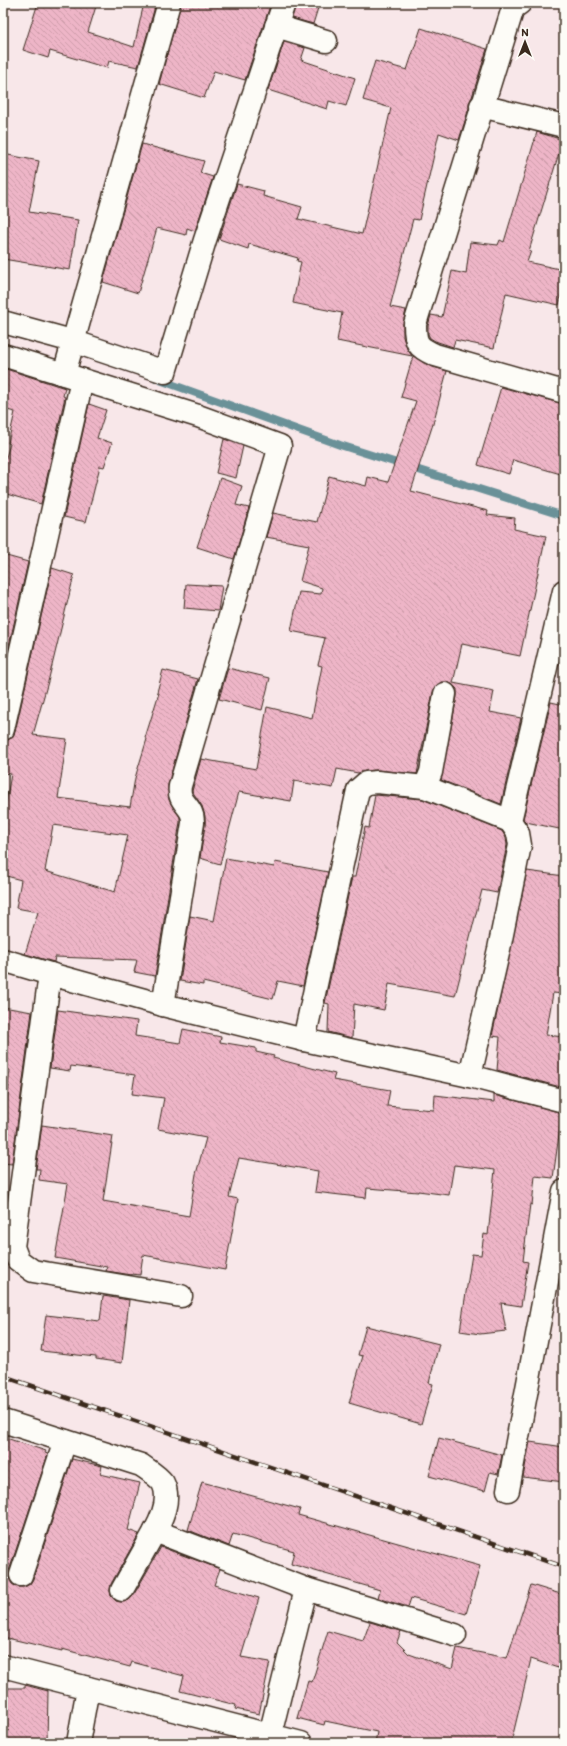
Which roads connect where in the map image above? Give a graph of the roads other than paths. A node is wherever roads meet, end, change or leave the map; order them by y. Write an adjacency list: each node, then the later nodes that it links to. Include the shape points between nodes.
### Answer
1 (169, 3): 9 (street)
2 (284, 3): 4 (street)
3 (520, 3): 6 (street, via 513,8)
4 (276, 26): 5 (street); 9 (street, via 205,240 165,372)
5 (326, 41)
6 (481, 106): 7 (street); 12 (street, via 416,324 416,340 423,350 435,355)
7 (564, 126)
8 (3, 322): 9 (street)
9 (72, 343): 11 (street)
10 (3, 355): 11 (street)
11 (70, 374): 15 (street); 20 (street, via 280,446 180,786 180,799 194,817)
12 (564, 392)
13 (564, 591): 17 (street)
14 (445, 694): 16 (street, via 431,772)
15 (3, 728)
16 (425, 787): 17 (street); 21 (street, via 377,782 366,783 358,790)
17 (510, 821): 22 (street, via 518,833 520,846)
18 (3, 960): 19 (street)
19 (50, 974): 20 (street); 25 (street, via 13,1247 18,1260 33,1271)
20 (163, 1005): 21 (street)
21 (304, 1040): 22 (street)
22 (470, 1076): 23 (street)
23 (564, 1101)
24 (564, 1191): 28 (street)
25 (181, 1296)
26 (3, 1421): 27 (street)
27 (65, 1441): 29 (street, via 141,1465 163,1483 166,1497 164,1513); 30 (street)
28 (508, 1490)
29 (155, 1531): 31 (street); 32 (street)
30 (21, 1575)
31 (306, 1589): 33 (street); 36 (street)
32 (122, 1590)
33 (455, 1635)
34 (3, 1666): 35 (street)
35 (88, 1688): 36 (street); 37 (street)
36 (270, 1735): 38 (street)
37 (78, 1743)
38 (301, 1743)

